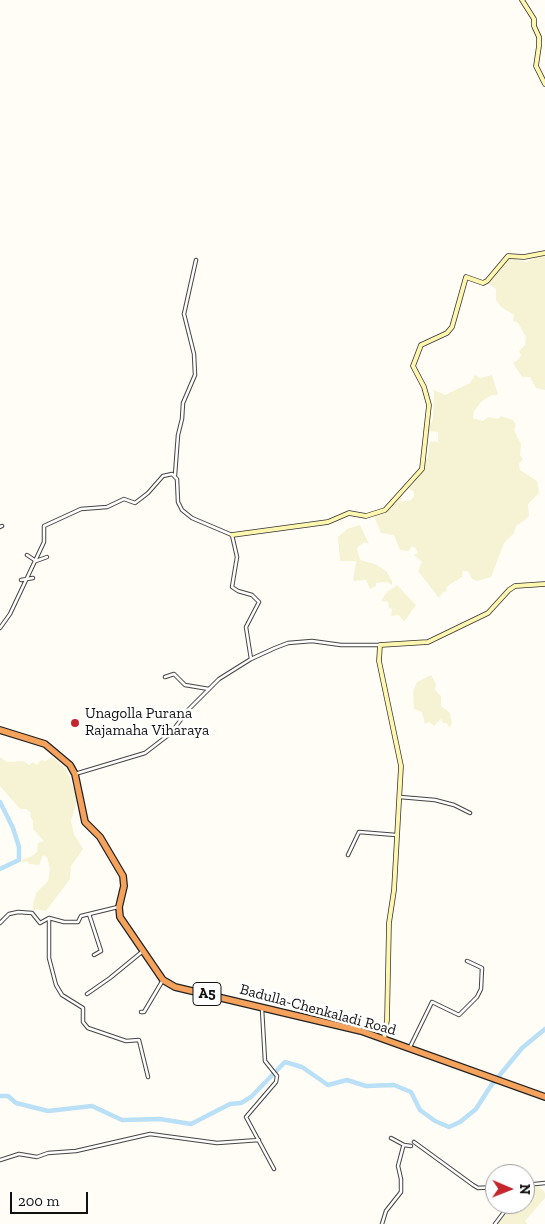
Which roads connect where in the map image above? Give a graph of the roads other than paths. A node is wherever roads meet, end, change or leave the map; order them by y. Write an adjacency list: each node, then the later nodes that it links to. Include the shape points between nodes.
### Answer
1 (522, 0): 2 (main road, via 534,19 539,37 536,66)
2 (545, 84)
3 (545, 253): 6 (main road, via 508,256 483,283 466,276 452,327 447,333 421,345 413,366 429,405 422,469 385,510 366,516 349,513 328,522)
4 (196, 260): 5 (street, via 184,314 195,370 183,403)
5 (175, 476): 6 (street, via 182,510 192,518); 9 (street, via 163,476 148,494 135,503 124,500 107,507 81,509 44,526 46,537)
6 (232, 535): 16 (street, via 237,557 232,587 252,595 259,602 246,627)
7 (27, 555): 9 (street)
8 (47, 557): 9 (street)
9 (36, 561): 12 (street)
10 (33, 578): 12 (street)
11 (21, 580): 12 (street)
12 (26, 580): 14 (street)
13 (545, 584): 15 (main road, via 515,586 488,613 428,642)
14 (0, 628)
15 (380, 645): 16 (street, via 295,642); 21 (main road, via 379,661 400,753)
16 (250, 659): 18 (street, via 219,678)
17 (165, 677): 18 (street, via 174,674 185,685)
18 (208, 689): 20 (street, via 171,733 145,753)
19 (0, 730): 20 (highway, via 45,744 68,763)
20 (75, 774): 25 (highway, via 85,822 100,836 123,876)
21 (400, 798): 22 (street, via 436,800); 23 (main road)
22 (470, 814)
23 (396, 835): 24 (street, via 360,832); 36 (main road)
24 (348, 855)
25 (119, 907): 26 (street); 29 (highway, via 120,917)
26 (89, 914): 27 (street, via 81,916 78,922); 30 (street, via 101,951)
27 (49, 918): 28 (street, via 40,923 32,913 18,912 9,914); 38 (street, via 49,958 62,995 83,1008 83,1022 88,1028 126,1041 139,1040)
28 (0, 923)
29 (143, 951): 32 (highway); 33 (street)
30 (94, 955)
31 (467, 960): 37 (street, via 482,968 481,989 477,997 459,1015 432,1002)
32 (163, 980): 34 (highway, Badulla-Chenkaladi Road / A5, via 175,987); 35 (street, via 144,1013)
33 (87, 994)
34 (262, 1007): 36 (highway, Badulla-Chenkaladi Road / A5); 41 (street, via 265,1061 277,1076 276,1082 246,1115)
35 (141, 1012)
36 (384, 1039): 37 (highway, Badulla-Chenkaladi Road / A5)
37 (409, 1048): 39 (highway, Badulla-Chenkaladi Road / A5)
38 (148, 1077)
39 (545, 1097)
40 (391, 1138): 43 (street)
41 (259, 1140): 45 (street, via 217,1143 150,1134 76,1151 37,1157 19,1154); 46 (street)
42 (414, 1142): 47 (street, via 478,1188)
43 (404, 1145): 44 (street); 48 (street, via 398,1166 401,1192 386,1210)
44 (411, 1146)
45 (0, 1160)
46 (274, 1169)
47 (485, 1188)
48 (382, 1224)

